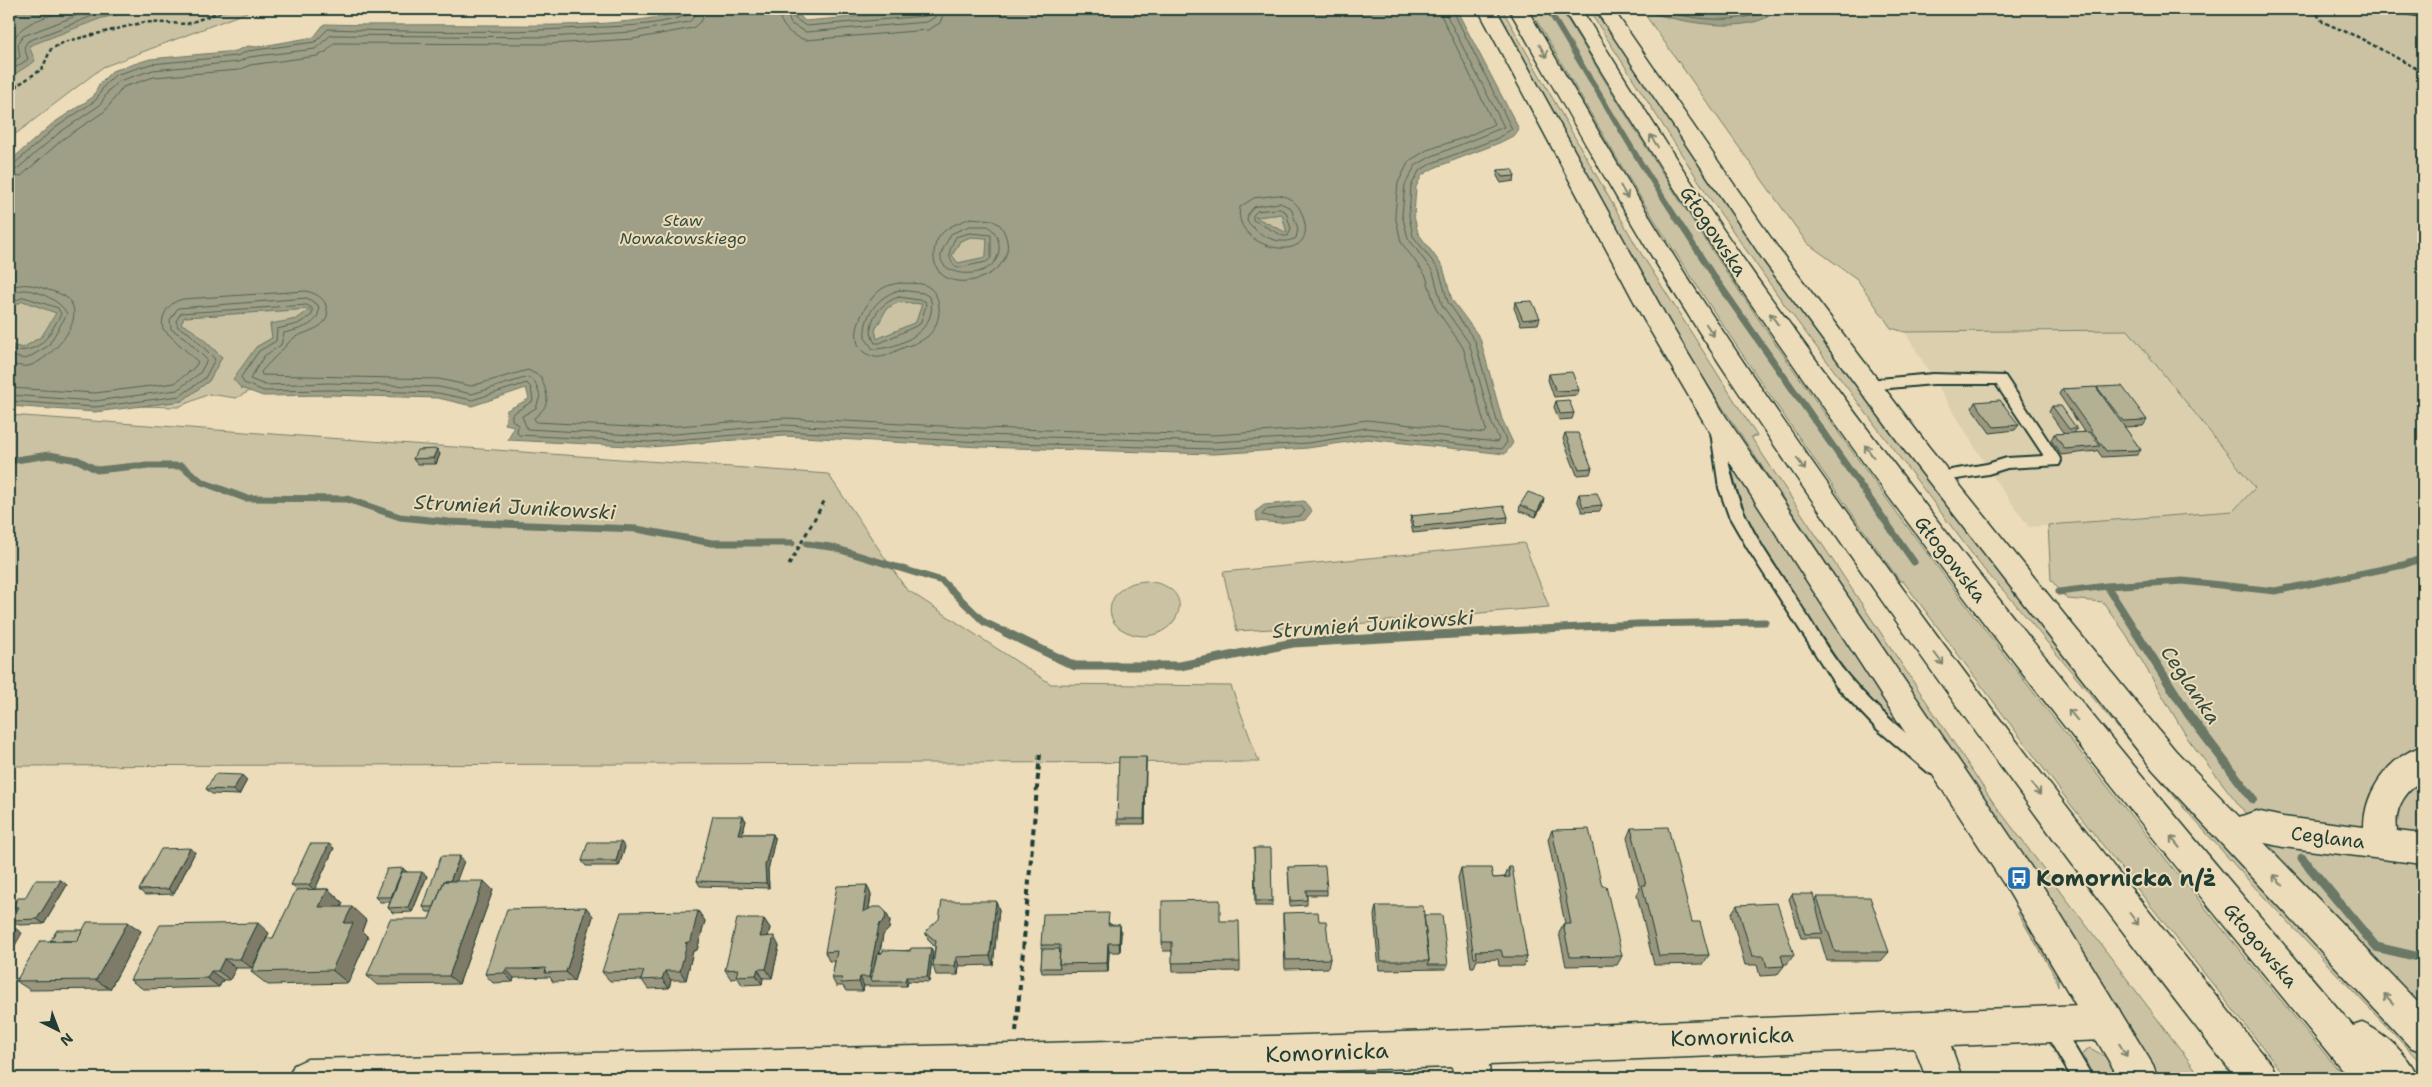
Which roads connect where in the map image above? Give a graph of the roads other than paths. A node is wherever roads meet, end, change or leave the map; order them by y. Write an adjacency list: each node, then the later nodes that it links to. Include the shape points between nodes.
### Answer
1 (1488, 9): 15 (street, via 1656,320 1717,423 2019,878)
2 (1518, 9): 14 (street, one-way to 14, via 1645,226 1774,426 1928,644)
3 (1572, 9): 13 (street, Głogowska, one-way to 3, via 2059,698 1875,459 1706,220)
4 (1604, 9): 7 (street, Głogowska, via 1726,191)
5 (2409, 9): 6 (street)
6 (2423, 12)
7 (1868, 385): 8 (street, Głogowska); 8 (lane, via 1933,379 2000,379 2054,461 2006,463)
8 (1939, 477): 10 (street, Głogowska, via 2164,760)
9 (2423, 759): 11 (street, via 2393,785 2380,806)
10 (2234, 833): 11 (street, Ceglana, via 2256,826); 18 (street, Głogowska, one-way to 10)
11 (2383, 844): 12 (street, Ceglana)
12 (2423, 849)
13 (2262, 946): 28 (street, Głogowska); 29 (street)
14 (2205, 1010): 26 (street); 27 (street)
15 (2106, 1022): 16 (street, Komornicka); 25 (street, one-way to 25)
16 (2051, 1024): 17 (street, Komornicka); 24 (lane)
17 (1926, 1028): 19 (street, Komornicka); 23 (street)
18 (2423, 1034)
19 (1470, 1063): 20 (street, Komornicka)
20 (1012, 1070): 21 (street, Komornicka)
21 (506, 1075): 22 (street, Komornicka)
22 (307, 1078)
23 (1944, 1078)
24 (2083, 1078)
25 (2140, 1078)
26 (2249, 1078)
27 (2259, 1078)
28 (2373, 1078)
29 (2400, 1078)

